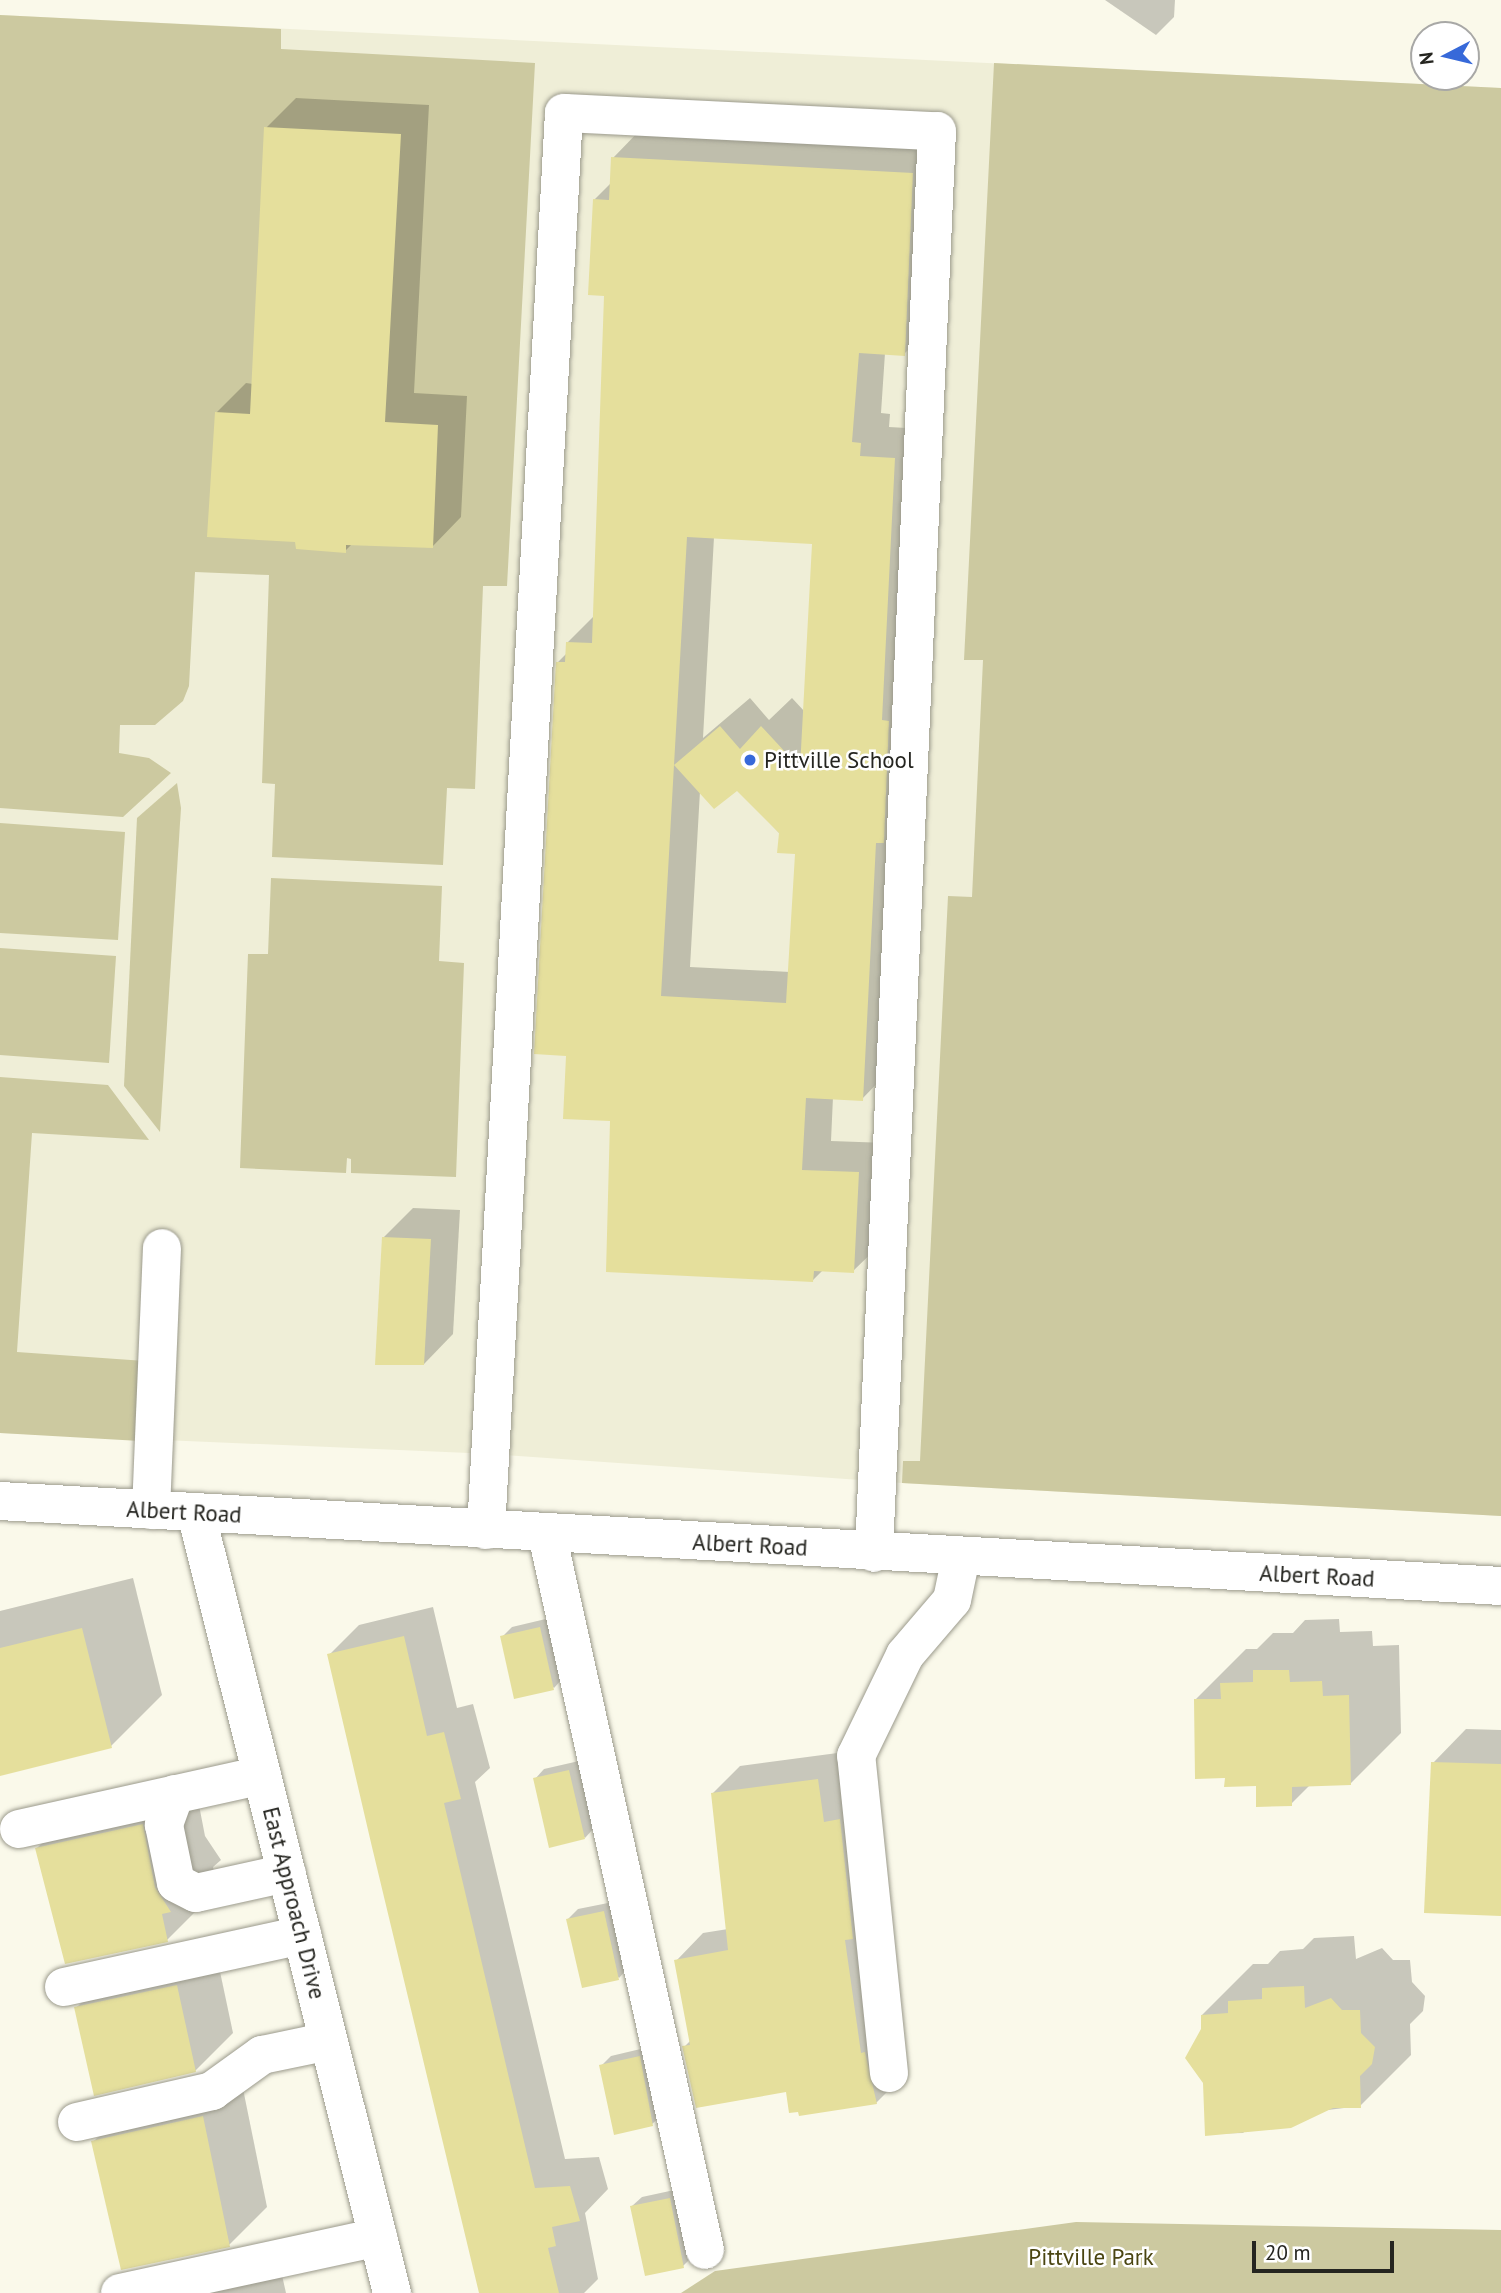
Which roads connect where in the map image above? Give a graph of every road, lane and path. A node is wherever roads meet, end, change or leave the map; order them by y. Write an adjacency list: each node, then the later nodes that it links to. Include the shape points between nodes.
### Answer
1 (162, 1248): 3 (street)
2 (0, 1501): 3 (street, Albert Road)
3 (151, 1510): 4 (street, Albert Road)
4 (196, 1513): 5 (street, Albert Road); 10 (street, East Approach Drive)
5 (486, 1530): 6 (street, Albert Road); 7 (street, via 564,113 937,131)
6 (547, 1534): 7 (street, Albert Road); 20 (street)
7 (874, 1553): 8 (street, Albert Road)
8 (961, 1557): 9 (street, Albert Road); 17 (street, via 952,1600 905,1655 856,1756)
9 (1501, 1586)
10 (262, 1774): 11 (street); 13 (street, East Approach Drive)
11 (175, 1794): 12 (street); 13 (street, via 164,1825 176,1883 196,1893)
12 (19, 1829)
13 (287, 1873): 14 (street, East Approach Drive)
14 (302, 1935): 15 (street); 16 (street, East Approach Drive)
15 (64, 1987)
16 (329, 2041): 18 (street, via 262,2055 212,2091); 19 (street, East Approach Drive)
17 (889, 2073)
18 (77, 2122)
19 (378, 2237): 21 (street); 23 (street, East Approach Drive)
20 (705, 2250)
21 (268, 2276): 22 (street)
22 (120, 2292)
23 (393, 2293)

